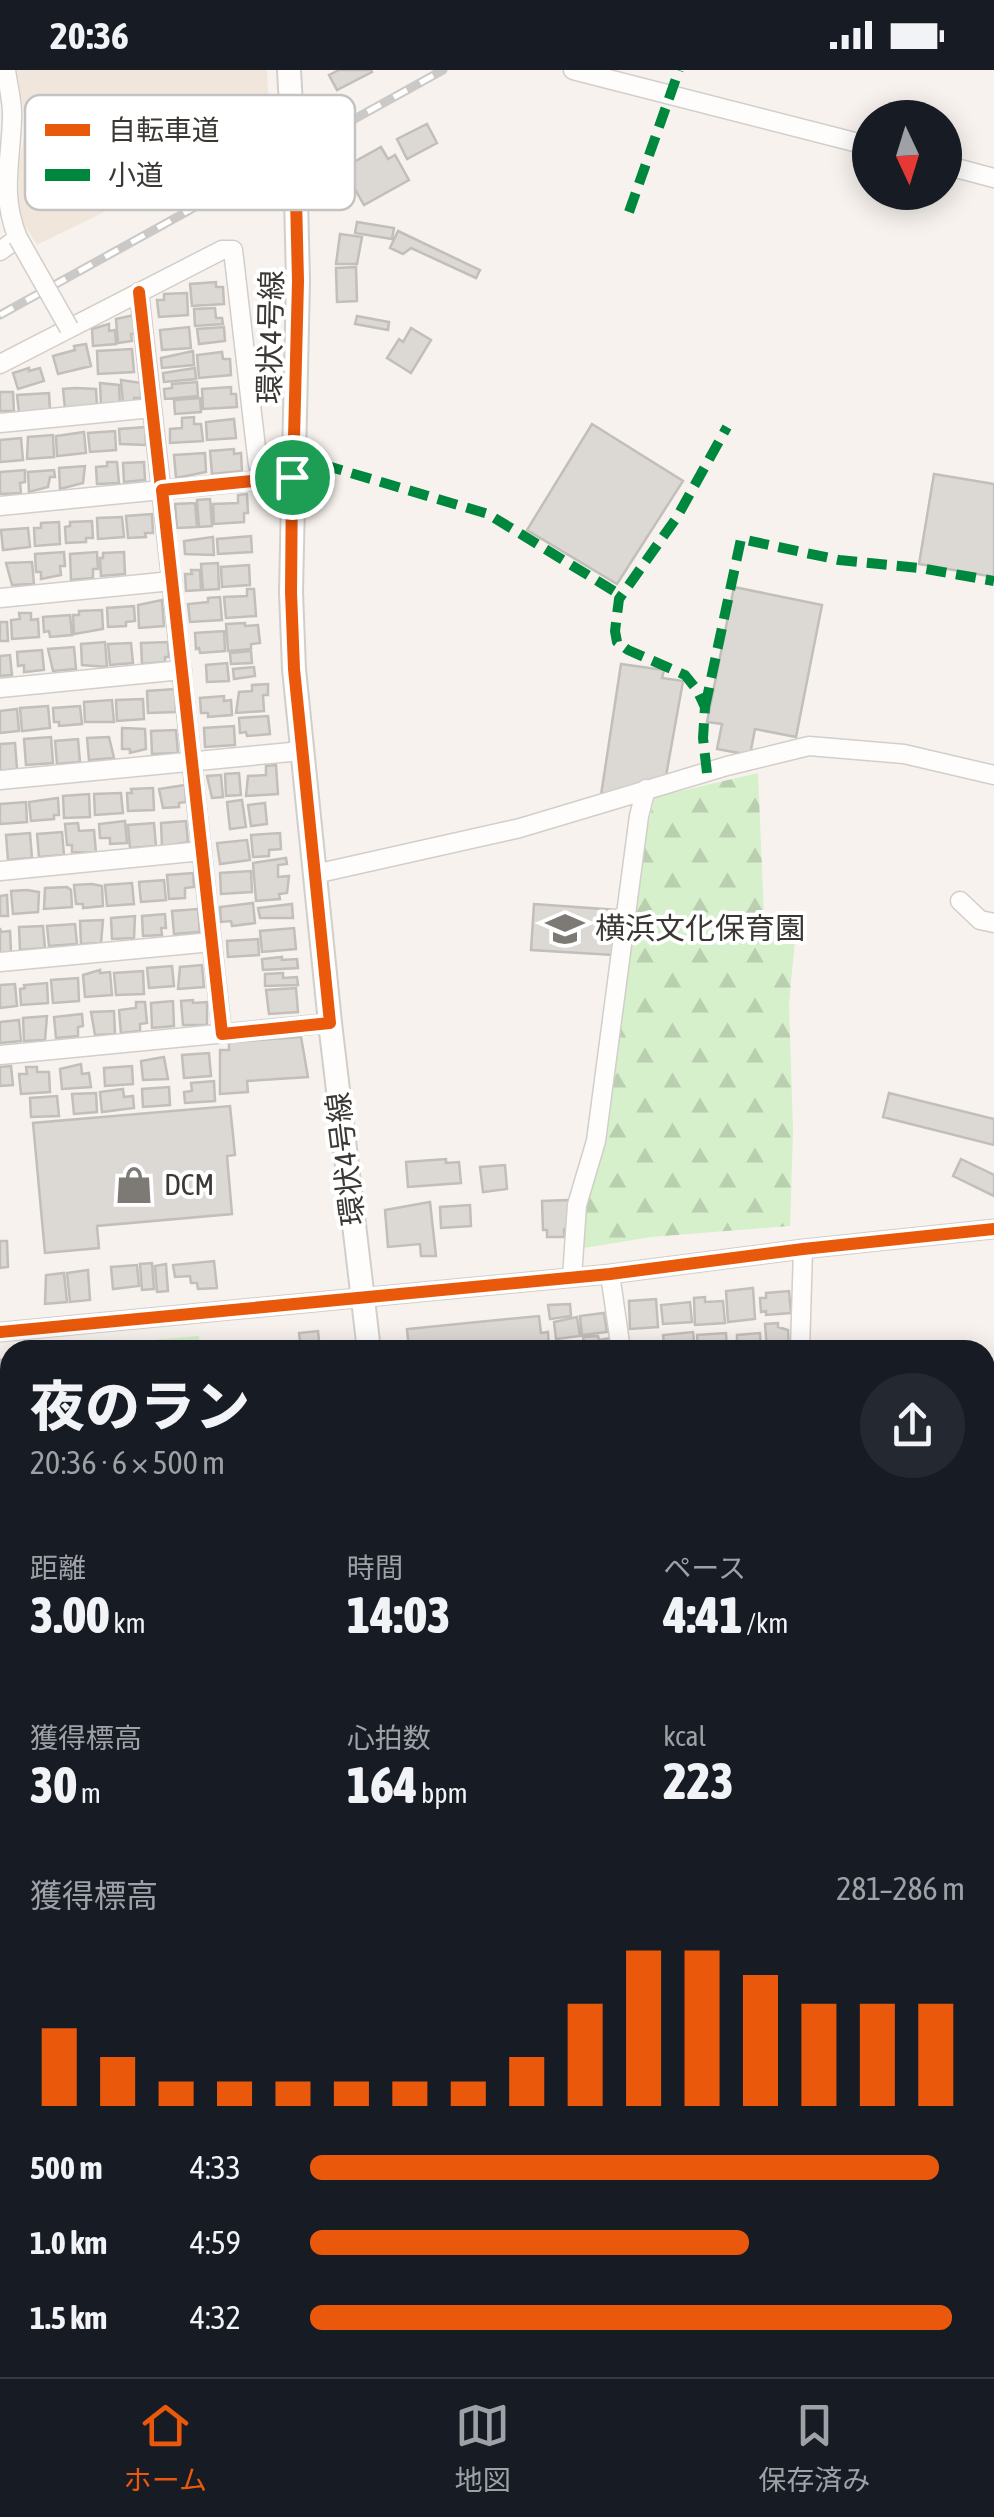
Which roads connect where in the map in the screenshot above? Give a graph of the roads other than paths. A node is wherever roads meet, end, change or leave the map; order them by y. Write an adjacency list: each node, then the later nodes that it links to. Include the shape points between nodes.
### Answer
1 (6, 70): 9 (street, via 12,117 9,219)
2 (289, 70): 4 (main road, 環状4号線, bridge)
3 (574, 70): 5 (street)
4 (290, 95)
5 (852, 141)
6 (962, 170): 7 (street)
7 (994, 178)
8 (296, 210): 17 (main road, 環状4号線, bridge)
9 (18, 238): 10 (street); 12 (street, bridge)
10 (0, 252)
11 (140, 292): 12 (street); 14 (street); 16 (street, via 234,250)
12 (69, 328): 13 (street)
13 (0, 364)
14 (152, 408): 15 (street); 18 (street)
15 (0, 424)
16 (258, 465)
17 (292, 477): 18 (street); 24 (main road, 環状4号線)
18 (162, 490): 19 (street); 20 (street)
19 (0, 506)
20 (172, 582): 21 (street); 22 (street)
21 (0, 598)
22 (182, 670): 23 (street); 25 (street)
23 (0, 688)
24 (300, 751): 25 (street); 31 (main road, 環状4号線)
25 (192, 762): 27 (street); 29 (street)
26 (994, 776): 28 (street, via 904,754 809,746)
27 (0, 780)
28 (646, 790): 31 (street, via 520,828); 42 (street, via 596,1141 577,1205)
29 (202, 851): 30 (street); 34 (street)
30 (0, 871)
31 (315, 874): 36 (main road, 環状4号線)
32 (960, 901): 33 (street, via 980,920)
33 (994, 923)
34 (212, 942): 35 (street); 37 (street)
35 (0, 962)
36 (330, 1023): 37 (street); 43 (main road, 環状4号線)
37 (222, 1034): 38 (street)
38 (0, 1055)
39 (994, 1230): 40 (street)
40 (803, 1249): 41 (street); 47 (street)
41 (610, 1274): 42 (street); 46 (street)
42 (572, 1277): 43 (street)
43 (362, 1298): 44 (street); 45 (main road, 環状4号線)
44 (10, 1338)
45 (368, 1340)
46 (620, 1340)
47 (800, 1340)

